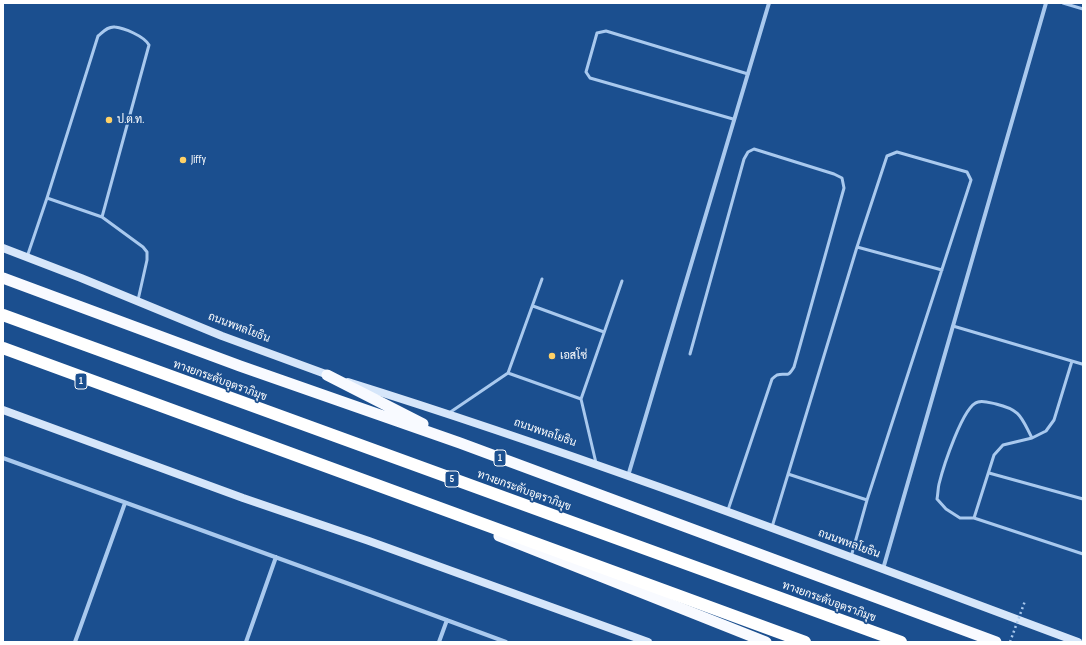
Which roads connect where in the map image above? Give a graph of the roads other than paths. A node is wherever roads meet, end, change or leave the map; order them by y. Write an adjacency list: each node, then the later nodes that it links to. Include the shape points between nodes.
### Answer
1 (768, 3): 5 (street)
2 (1046, 3): 19 (street)
3 (1063, 3): 4 (lane)
4 (1083, 9)
5 (748, 74): 6 (street); 6 (lane, via 606,31 597,33 586,72 590,78)
6 (734, 119): 37 (street)
7 (47, 198): 8 (lane); 8 (lane, via 98,36 114,26 141,36 149,45); 11 (lane)
8 (102, 217): 16 (lane, via 147,252)
9 (3, 248): 11 (main road, ถนนพหลโยธิน / 1)
10 (857, 248): 12 (lane); 12 (lane, via 887,156 897,152 967,172 971,180); 36 (lane)
11 (27, 257): 16 (main road, ถนนพหลโยธิน / 1)
12 (942, 270): 39 (lane)
13 (3, 278): 32 (highway, 1, via 240,366)
14 (542, 279): 17 (lane)
15 (622, 281): 20 (lane)
16 (137, 302): 27 (main road, ถนนพหลโยธิน / 1)
17 (533, 306): 20 (lane); 26 (lane)
18 (3, 316): 56 (highway, ทางยกระดับอุตราภิมุข / 5)
19 (953, 326): 24 (lane); 47 (street)
20 (604, 332): 28 (lane)
21 (3, 348): 55 (highway)
22 (3, 352): 54 (highway, 1, via 392,493)
23 (690, 354): 41 (lane, via 748,152 754,149 842,178 844,188 794,366 791,373 777,375 772,379)
24 (1072, 362): 25 (lane); 31 (lane, via 1054,420 1046,431)
25 (1082, 364)
26 (508, 373): 28 (lane); 30 (lane)
27 (327, 375): 30 (main road, ถนนพหลโยธิน / 1); 32 (highway)
28 (581, 399): 34 (lane)
29 (3, 410): 53 (main road)
30 (449, 413): 34 (main road, ถนนพหลโยธิน / 1)
31 (1032, 438): 35 (lane, via 1003,445 994,455); 42 (lane, via 1020,416 1013,409 978,402 970,406 952,443 937,499 946,510 960,518)
32 (460, 443): 57 (highway, 1)
33 (3, 458): 40 (street)
34 (597, 465): 37 (main road, ถนนพหลโยธิน / 1)
35 (989, 473): 38 (lane); 42 (lane)
36 (788, 474): 39 (lane); 43 (lane)
37 (628, 476): 41 (main road, ถนนพหลโยธิน / 1)
38 (1083, 499)
39 (867, 500): 46 (lane)
40 (125, 503): 45 (street); 49 (street)
41 (727, 512): 43 (main road, ถนนพหลโยธิน / 1)
42 (974, 518): 44 (lane)
43 (771, 529): 46 (main road, ถนนพหลโยธิน / 1)
44 (1083, 554)
45 (276, 557): 48 (street); 50 (street)
46 (850, 558): 47 (main road, ถนนพหลโยธิน / 1)
47 (883, 570): 58 (main road, ถนนพหลโยธิน / 1)
48 (447, 620): 51 (street); 52 (street)
49 (75, 642)
50 (246, 642)
51 (439, 642)
52 (506, 642)
53 (648, 642)
54 (766, 642)
55 (805, 642)
56 (901, 642)
57 (996, 642)
58 (1078, 642)

